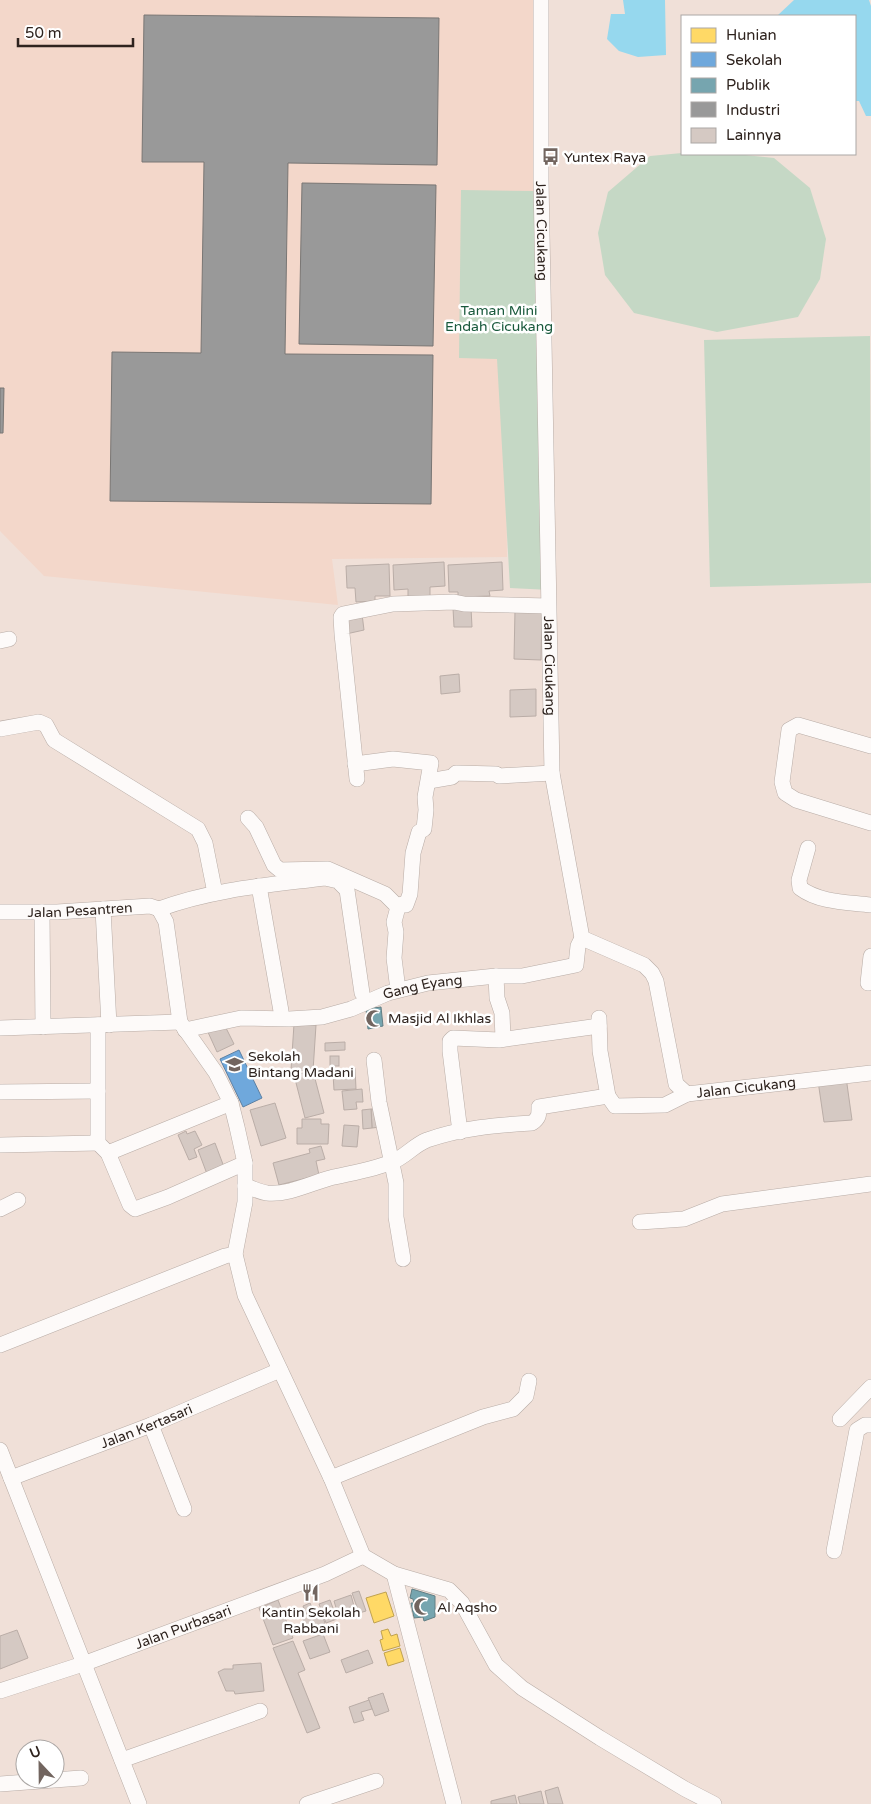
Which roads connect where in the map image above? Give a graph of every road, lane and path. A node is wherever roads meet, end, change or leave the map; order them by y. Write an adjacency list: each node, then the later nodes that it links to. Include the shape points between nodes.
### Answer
1 (541, 0): 2 (street, Jalan Cicukang)
2 (548, 606): 5 (street, Jalan Cicukang); 6 (street, via 454,602 393,604 343,614 342,634 356,771 393,759 431,763)
3 (0, 729): 11 (street, via 39,722 46,725 54,740 198,829 205,843)
4 (871, 746): 8 (street, via 798,725 790,730 782,782 786,793 796,800)
5 (552, 773): 6 (street, via 499,776 456,773 452,778); 18 (street, Jalan Cicukang)
6 (429, 781): 13 (street, via 424,828 418,832 413,853 410,894 406,906)
7 (248, 818): 13 (street, via 256,827 274,866 280,870 328,868 385,894)
8 (871, 823)
9 (808, 848): 12 (street, via 799,880 800,888 821,899)
10 (259, 886): 11 (street); 23 (street, via 325,878 338,881 347,890); 24 (street)
11 (215, 893): 15 (street)
12 (871, 905)
13 (398, 907): 22 (street, via 394,922)
14 (103, 909): 15 (street, Jalan Pesantren, via 150,906); 17 (street, Jalan Pesantren); 25 (street)
15 (159, 909): 26 (street, via 166,922)
16 (0, 912): 17 (street, Jalan Pesantren)
17 (42, 912): 27 (street)
18 (582, 938): 20 (street, Gang Eyang, via 576,965 522,976); 34 (street, Jalan Cicukang, via 644,966 652,973 676,1084)
19 (871, 956): 21 (street)
20 (496, 976): 22 (street, Gang Eyang, via 428,983); 29 (street)
21 (868, 982)
22 (398, 990): 26 (street, Gang Eyang, via 322,1017 241,1018)
23 (362, 993)
24 (281, 1012)
25 (103, 1025): 26 (street, Gang Eyang); 27 (street, Gang Eyang); 32 (street)
26 (183, 1026): 36 (street, via 216,1073)
27 (43, 1027): 28 (street, Gang Eyang)
28 (0, 1028)
29 (503, 1039): 35 (street, via 599,1022 600,1051); 37 (street, via 453,1038 450,1041)
30 (374, 1060): 40 (street)
31 (871, 1073): 34 (street, Jalan Cicukang)
32 (98, 1091): 33 (street); 39 (street)
33 (0, 1092)
34 (687, 1094): 35 (street, via 665,1105 631,1107 615,1106)
35 (608, 1096): 37 (street, via 539,1107 537,1120 532,1122)
36 (231, 1103): 39 (street); 41 (street)
37 (460, 1132): 40 (street, via 426,1141)
38 (0, 1145): 39 (street)
39 (103, 1148): 41 (street, via 130,1205 135,1209)
40 (392, 1162): 43 (street, via 286,1191 266,1193); 48 (street)
41 (245, 1163): 43 (street)
42 (871, 1184): 46 (street, via 722,1204 684,1219)
43 (245, 1186): 47 (street)
44 (18, 1200): 45 (street)
45 (0, 1208)
46 (640, 1222)
47 (236, 1254): 49 (street); 50 (street, via 245,1295)
48 (403, 1259)
49 (0, 1345)
50 (280, 1370): 54 (street, Jalan Kertasari); 58 (street)
51 (529, 1381): 58 (street, via 526,1396 513,1408)
52 (871, 1387): 53 (street)
53 (840, 1419)
54 (152, 1425): 57 (street, Jalan Kertasari); 59 (street)
55 (871, 1425): 60 (street, via 865,1424 858,1430)
56 (0, 1450): 57 (street)
57 (12, 1478): 63 (street)
58 (331, 1478): 61 (street)
59 (184, 1510)
60 (834, 1551)
61 (363, 1556): 62 (street); 63 (street, Jalan Purbasari, via 325,1574)
62 (394, 1574): 72 (street); 73 (street, via 449,1590 462,1603 496,1665 522,1688)
63 (83, 1664): 64 (street, Jalan Purbasari); 66 (street)
64 (0, 1690)
65 (260, 1711): 66 (street)
66 (122, 1760): 70 (street)
67 (81, 1778): 69 (street)
68 (376, 1781): 71 (street)
69 (0, 1784)
70 (139, 1804)
71 (307, 1804)
72 (454, 1804)
73 (714, 1804)

